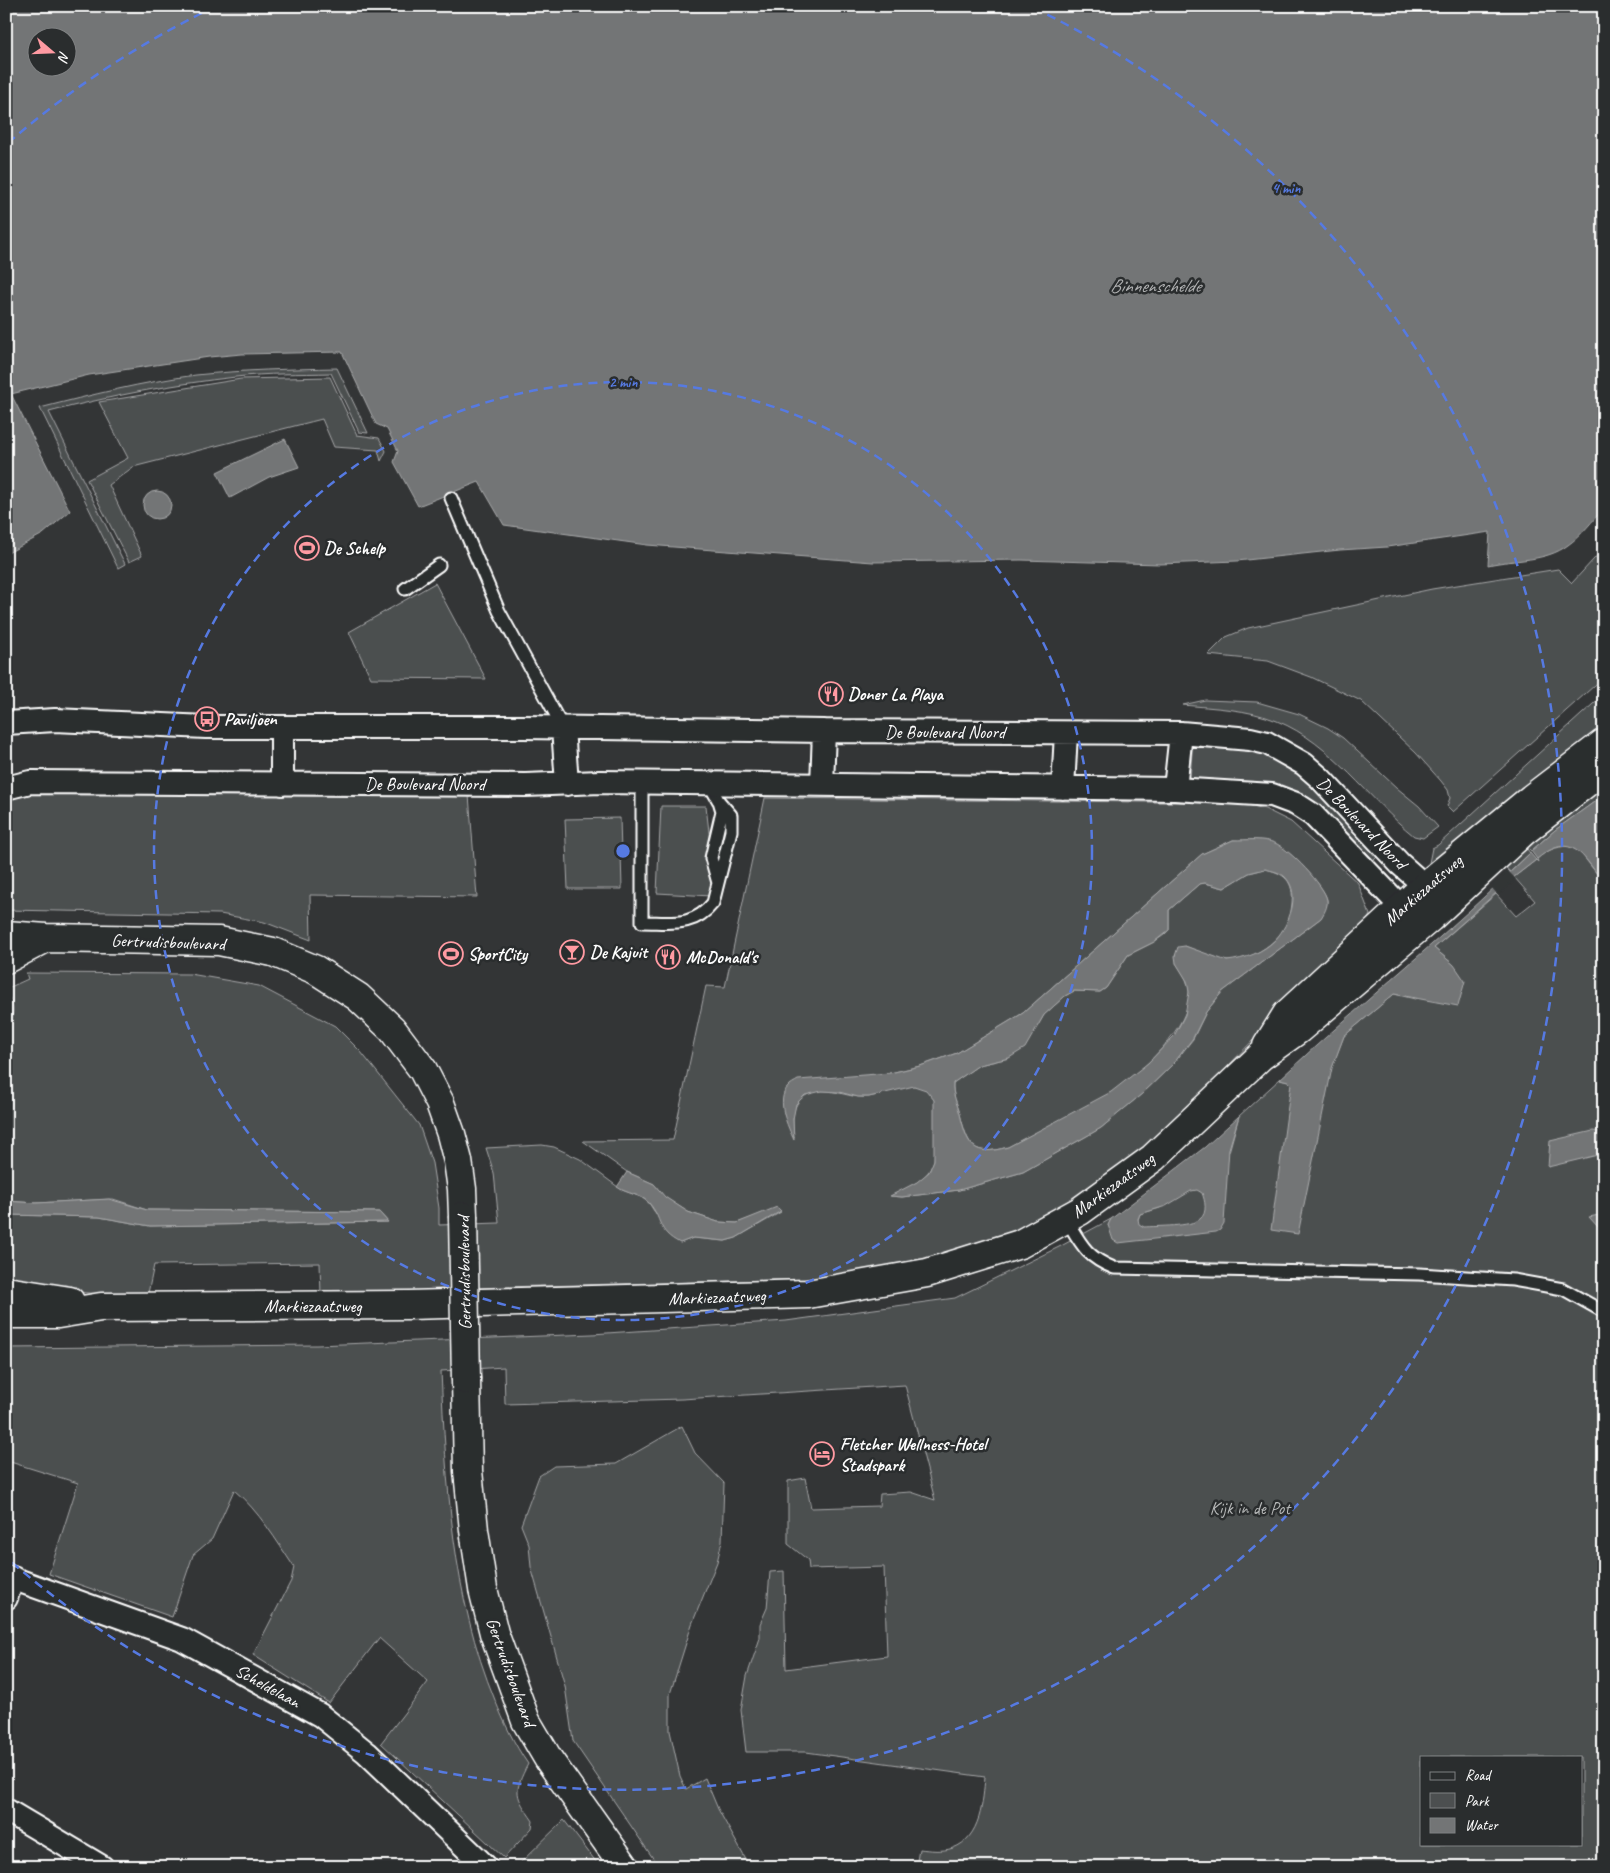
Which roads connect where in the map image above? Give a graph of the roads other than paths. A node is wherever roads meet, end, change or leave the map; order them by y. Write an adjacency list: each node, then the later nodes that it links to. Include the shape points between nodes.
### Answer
1 (450, 498): 6 (lane, via 499,611)
2 (439, 565): 3 (lane)
3 (405, 589)
4 (6, 723): 5 (street, De Boulevard Noord, via 54,720)
5 (282, 727): 6 (street, De Boulevard Noord); 13 (street)
6 (564, 728): 7 (street, De Boulevard Noord); 14 (street)
7 (824, 731): 8 (street, De Boulevard Noord); 15 (street)
8 (1066, 733): 9 (street, De Boulevard Noord); 17 (street)
9 (1181, 734): 18 (street); 20 (street, De Boulevard Noord, via 1250,739 1287,753 1320,778 1400,864)
10 (1604, 743): 20 (main road, Markiezaatsweg)
11 (1604, 769): 22 (main road, Markiezaatsweg, via 1523,832)
12 (642, 783): 14 (street, De Boulevard Noord); 19 (street, De Boulevard Noord); 19 (lane, via 642,922 684,922 707,912 713,903 731,831 731,815)
13 (282, 784): 14 (street, De Boulevard Noord); 16 (street, De Boulevard Noord, via 30,782)
14 (567, 784)
15 (822, 785): 17 (street, De Boulevard Noord); 19 (street, De Boulevard Noord)
16 (6, 788)
17 (1063, 788): 18 (street, De Boulevard Noord)
18 (1174, 789): 21 (street, De Boulevard Noord, via 1272,795 1296,804 1313,815)
19 (714, 792)
20 (1425, 886): 21 (main road, Markiezaatsweg); 22 (street)
21 (1402, 908): 22 (street, De Boulevard Noord); 26 (main road, Markiezaatsweg, via 1287,1014)
22 (1430, 918): 26 (main road, Markiezaatsweg, via 1299,1029)
23 (6, 935): 24 (main road, Gertrudisboulevard)
24 (46, 938): 25 (main road, Gertrudisboulevard); 36 (main road, Gertrudisboulevard, bridge, via 219,941 273,952 316,970 358,997 392,1029 423,1070 440,1103 458,1161 463,1216 468,1471 483,1589 494,1633 526,1721 549,1760)
25 (6, 959)
26 (1261, 1056): 27 (main road, Markiezaatsweg, via 1152,1158)
27 (1066, 1219): 29 (main road, Markiezaatsweg, via 1020,1244 927,1273 808,1294 409,1305); 30 (lane, via 1084,1248 1099,1262 1114,1268 1419,1274 1513,1280 1563,1289)
28 (6, 1291): 29 (main road, Markiezaatsweg)
29 (101, 1307): 31 (main road, Markiezaatsweg, via 58,1314)
30 (1604, 1312)
31 (6, 1314)
32 (9, 1584): 35 (street, Scheldelaan, via 182,1639 320,1715 367,1754)
33 (6, 1810): 34 (street)
34 (102, 1867)
35 (486, 1867)
36 (625, 1867)

